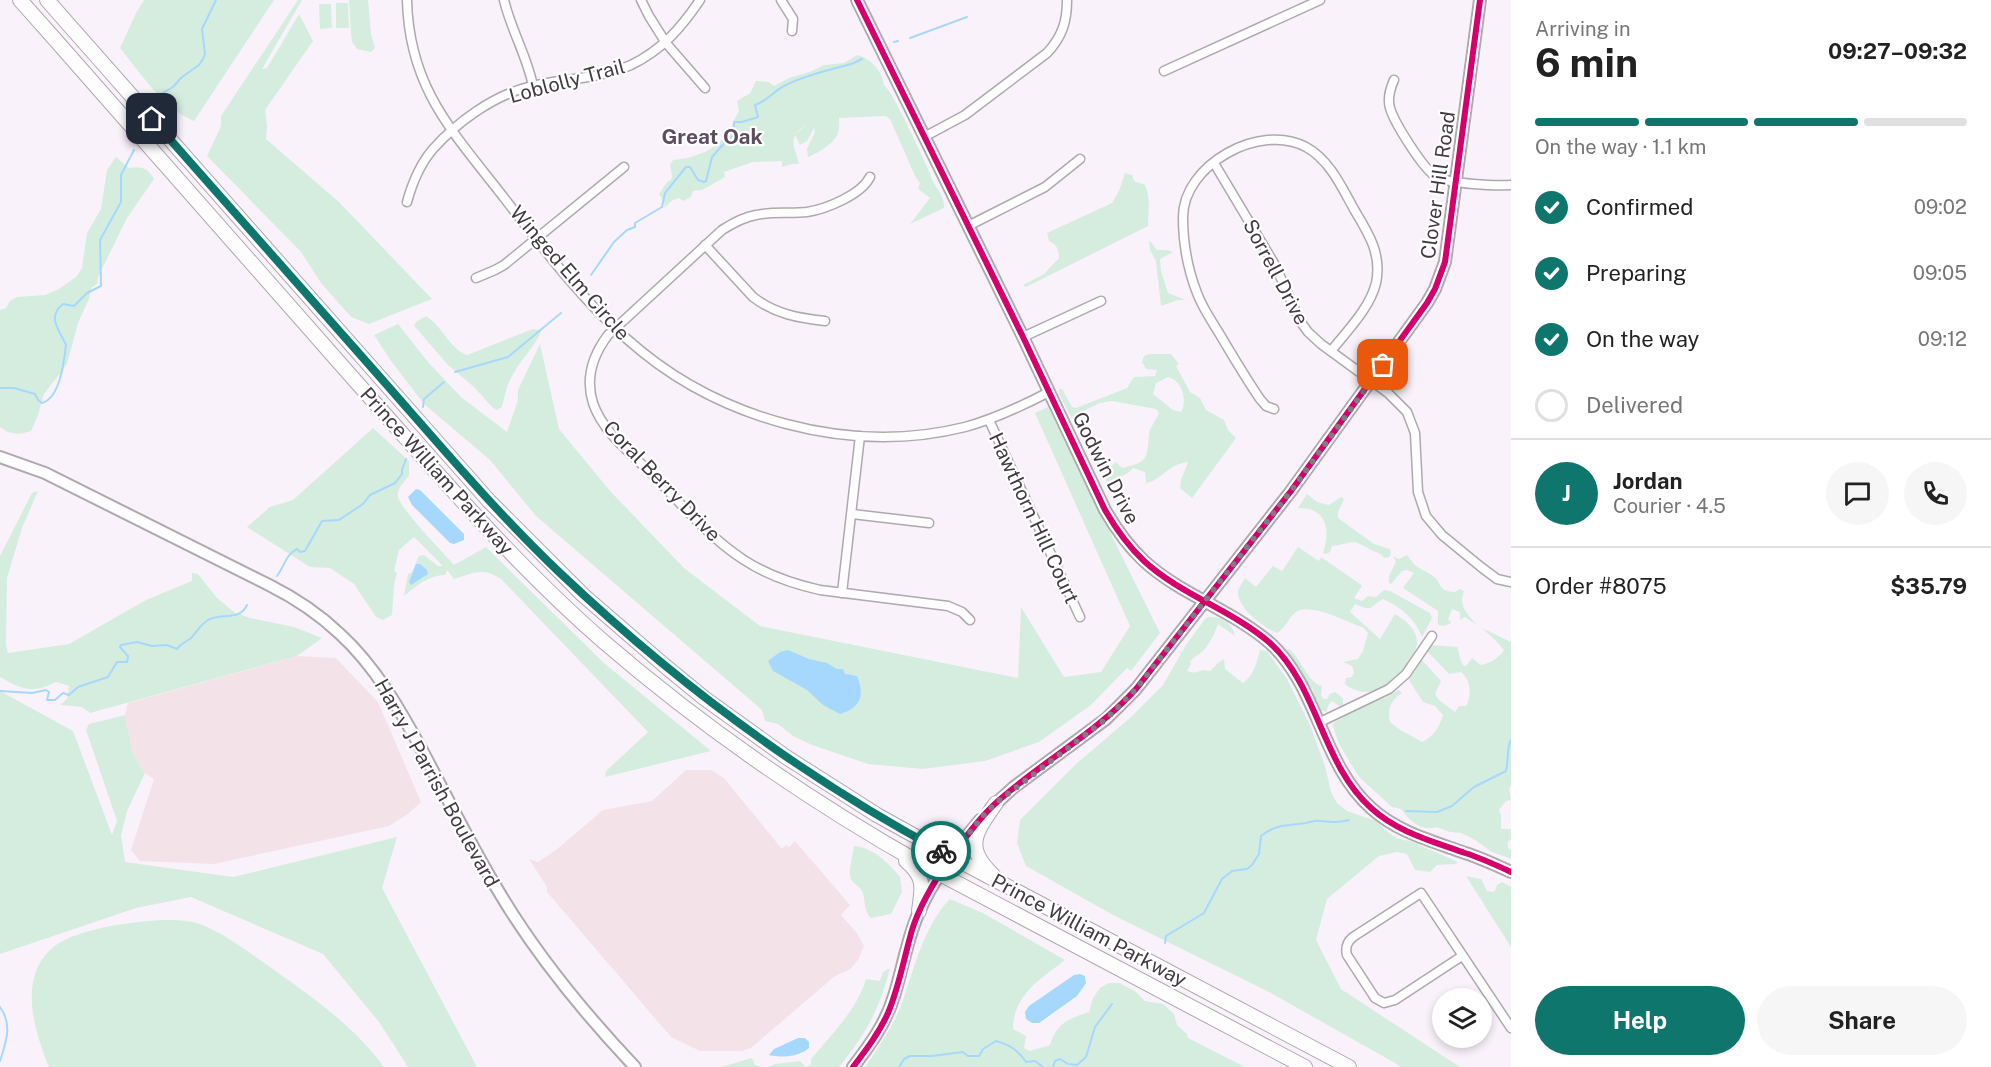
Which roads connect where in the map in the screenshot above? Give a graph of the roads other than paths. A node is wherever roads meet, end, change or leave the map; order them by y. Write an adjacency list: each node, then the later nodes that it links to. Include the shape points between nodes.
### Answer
1 (20, 0): 52 (highway, Prince William Parkway, via 440,476 540,582 602,640 695,717 790,784)
2 (47, 0): 53 (highway, Prince William Parkway, via 489,501 563,576 665,666 744,727 851,800)
3 (407, 0): 18 (street, Winged Elm Circle, via 419,70)
4 (504, 0): 16 (street)
5 (641, 0): 13 (street)
6 (700, 0): 13 (street, Loblolly Trail)
7 (781, 0): 12 (street, via 793,19)
8 (857, 0): 19 (street, Godwin Drive)
9 (1067, 0): 19 (street, via 1064,27 1047,53 965,115)
10 (1320, 0): 14 (street)
11 (1480, 0): 24 (street, Clover Hill Road)
12 (792, 31)
13 (666, 43): 16 (street, Loblolly Trail, via 632,64 604,75); 17 (street)
14 (1164, 71)
15 (1394, 80): 24 (street, via 1390,107 1414,151 1434,176)
16 (533, 86): 18 (street, Loblolly Trail, via 502,97)
17 (705, 88)
18 (453, 131): 26 (street, Loblolly Trail, via 423,163); 28 (street, Winged Elm Circle)
19 (924, 137): 27 (street, Godwin Drive)
20 (1080, 159): 27 (street, via 1045,187)
21 (1214, 163): 35 (street, Sorrell Drive, via 1275,265 1300,321); 35 (street, via 1249,143 1282,140 1296,142 1314,152 1337,178 1369,234 1378,265 1369,299); 38 (street, via 1194,182 1185,200 1183,218 1189,267 1200,302 1262,402)
22 (624, 167): 28 (street)
23 (870, 177): 29 (street, Coral Berry Drive, via 856,193 817,209 770,212 743,219 722,230)
24 (1456, 181): 25 (street); 36 (street, Clover Hill Road, via 1444,262 1435,289)
25 (1511, 185)
26 (407, 202)
27 (968, 226): 34 (street, Godwin Drive)
28 (535, 238): 30 (street, via 495,270); 33 (street, Winged Elm Circle)
29 (705, 246): 32 (street, via 761,304 786,315); 33 (street, Coral Berry Drive)
30 (476, 278)
31 (1101, 301): 34 (street)
32 (825, 321)
33 (615, 328): 40 (street, Winged Elm Circle, via 661,366 723,402 795,426); 45 (street, Coral Berry Drive, via 594,356 590,386 599,417 615,438 738,556 788,582)
34 (1023, 337): 37 (street, Godwin Drive)
35 (1331, 351): 36 (street, Sorrell Drive)
36 (1372, 380): 44 (street, Sorrell Drive, via 1404,406 1411,417 1419,492 1426,516 1442,535 1497,579); 46 (street, Clover Hill Road)
37 (1049, 392): 39 (street, Winged Elm Circle); 46 (street, Godwin Drive, via 1116,529 1145,562)
38 (1274, 409)
39 (989, 420): 40 (street, Winged Elm Circle, via 923,434); 47 (street, Hawthorn Hill Court)
40 (860, 436): 42 (street)
41 (0, 457): 60 (street, Harry J Parrish Boulevard, via 45,474 269,585 340,634 360,654 406,720 471,846 538,951 592,1021)
42 (852, 514): 43 (street); 45 (street)
43 (929, 523)
44 (1511, 582)
45 (842, 593): 48 (street, Coral Berry Drive, via 948,606)
46 (1204, 600): 50 (street, Godwin Drive, via 1256,632 1284,658 1300,680); 51 (street, Clover Hill Road, via 1122,705)
47 (1080, 617)
48 (970, 620)
49 (1432, 636): 50 (street, via 1399,682)
50 (1318, 723): 54 (street, Godwin Drive, via 1347,782 1389,823)
51 (996, 803): 53 (street, Clover Hill Road); 56 (highway, via 979,829 975,847 980,862)
52 (881, 841): 55 (highway, Prince William Parkway); 57 (highway, via 920,876)
53 (951, 857): 55 (street, Clover Hill Road); 56 (highway, Prince William Parkway)
54 (1511, 872)
55 (940, 874): 57 (street, Clover Hill Road); 62 (highway, Prince William Parkway)
56 (1003, 885): 63 (highway, Prince William Parkway)
57 (919, 911): 61 (street, Clover Hill Road, via 888,1012)
58 (1462, 956): 58 (street, via 1421,893 1353,937 1347,945 1347,956 1375,998 1384,1003 1395,1000); 59 (street)
59 (1511, 1028)
60 (635, 1067)
61 (853, 1067)
62 (1305, 1067)
63 (1349, 1067)

